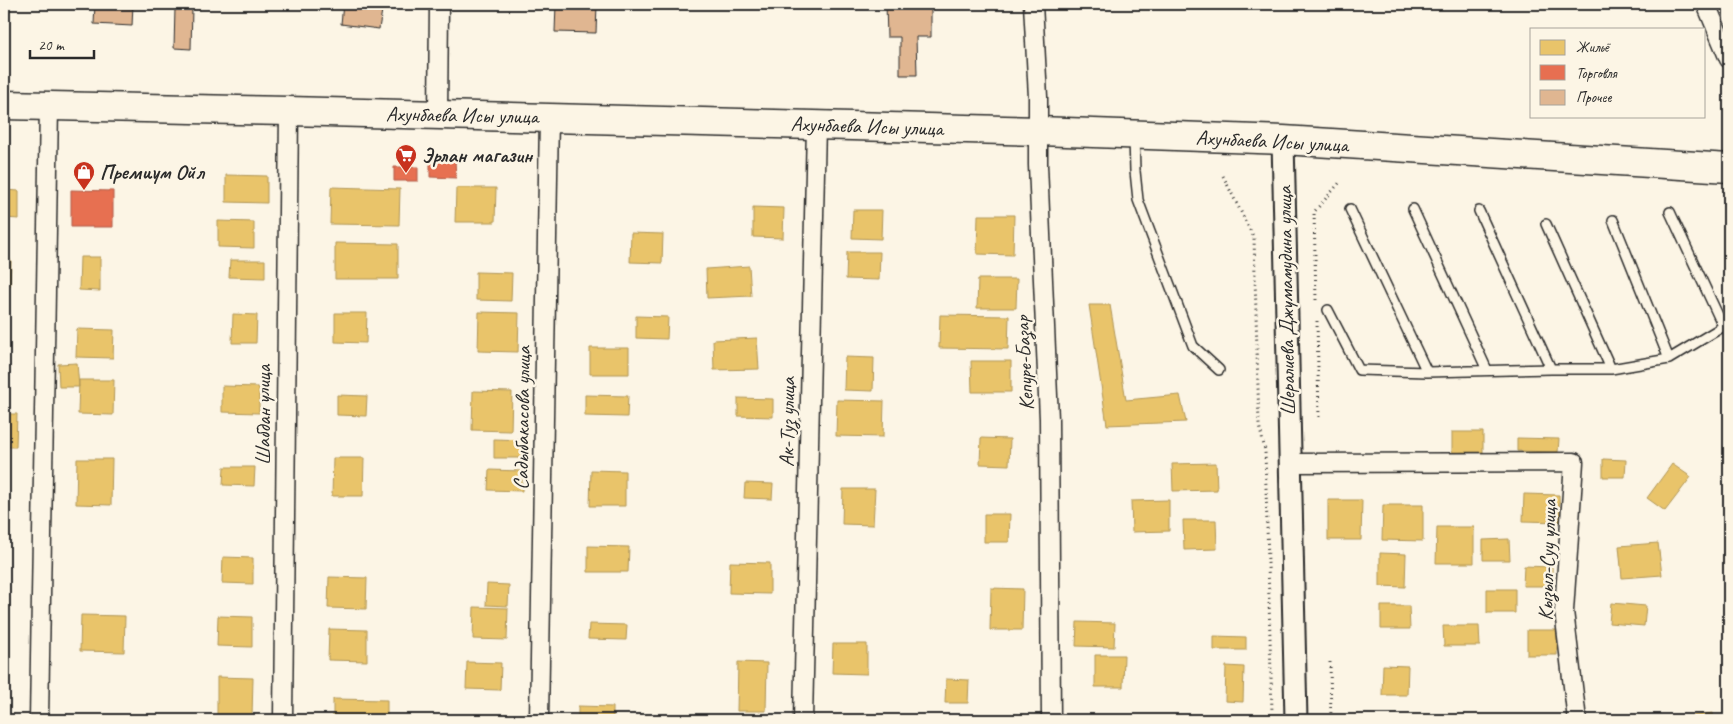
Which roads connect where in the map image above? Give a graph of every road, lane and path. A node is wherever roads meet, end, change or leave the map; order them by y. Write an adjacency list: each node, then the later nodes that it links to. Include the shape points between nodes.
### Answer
1 (439, 4): 8 (street)
2 (1033, 4): 11 (street, Кепуре-Базар)
3 (1706, 4): 4 (street)
4 (1729, 60)
5 (4, 105): 6 (main road, Ахунбаева Исы улица)
6 (49, 106): 7 (main road, Ахунбаева Исы улица); 36 (street)
7 (289, 111): 8 (main road, Ахунбаева Исы улица); 37 (street, Шабдан улица)
8 (438, 115): 9 (main road, Ахунбаева Исы улица)
9 (549, 117): 10 (main road, Ахунбаева Исы улица); 38 (street, Садыбакасова улица)
10 (816, 125): 11 (main road, Ахунбаева Исы улица); 39 (street, Ак-Туз улица)
11 (1038, 130): 12 (main road, Ахунбаева Исы улица); 40 (street, Кепуре-Базар, via 1050,419)
12 (1134, 135): 13 (main road, Ахунбаева Исы улица); 30 (lane, via 1138,200 1192,346)
13 (1283, 140): 14 (main road, Ахунбаева Исы улица); 34 (street, Шералиева Джумамудина улица)
14 (1729, 168)
15 (1223, 176): 41 (path, via 1254,238 1259,425 1265,450)
16 (1341, 181): 23 (path, via 1314,212)
17 (1350, 209): 32 (lane)
18 (1414, 209): 31 (lane)
19 (1479, 211): 28 (lane)
20 (1670, 212): 26 (lane)
21 (1613, 220): 27 (lane)
22 (1546, 224): 29 (lane)
23 (1316, 300)
24 (1328, 310): 32 (lane, via 1359,370)
25 (1316, 320): 33 (path)
26 (1726, 324): 27 (lane)
27 (1669, 359): 29 (lane)
28 (1551, 369): 29 (lane); 31 (lane)
29 (1611, 369)
30 (1219, 370)
31 (1487, 370): 32 (lane)
32 (1427, 372)
33 (1319, 418)
34 (1289, 463): 42 (street, Шералиева Джумамудина улица); 44 (street, Кызыл-Суу улица, via 1574,462 1564,611)
35 (1330, 662): 43 (path)
36 (39, 720)
37 (283, 720)
38 (539, 720)
39 (804, 720)
40 (1051, 720)
41 (1273, 720)
42 (1296, 720)
43 (1332, 720)
44 (1577, 720)

